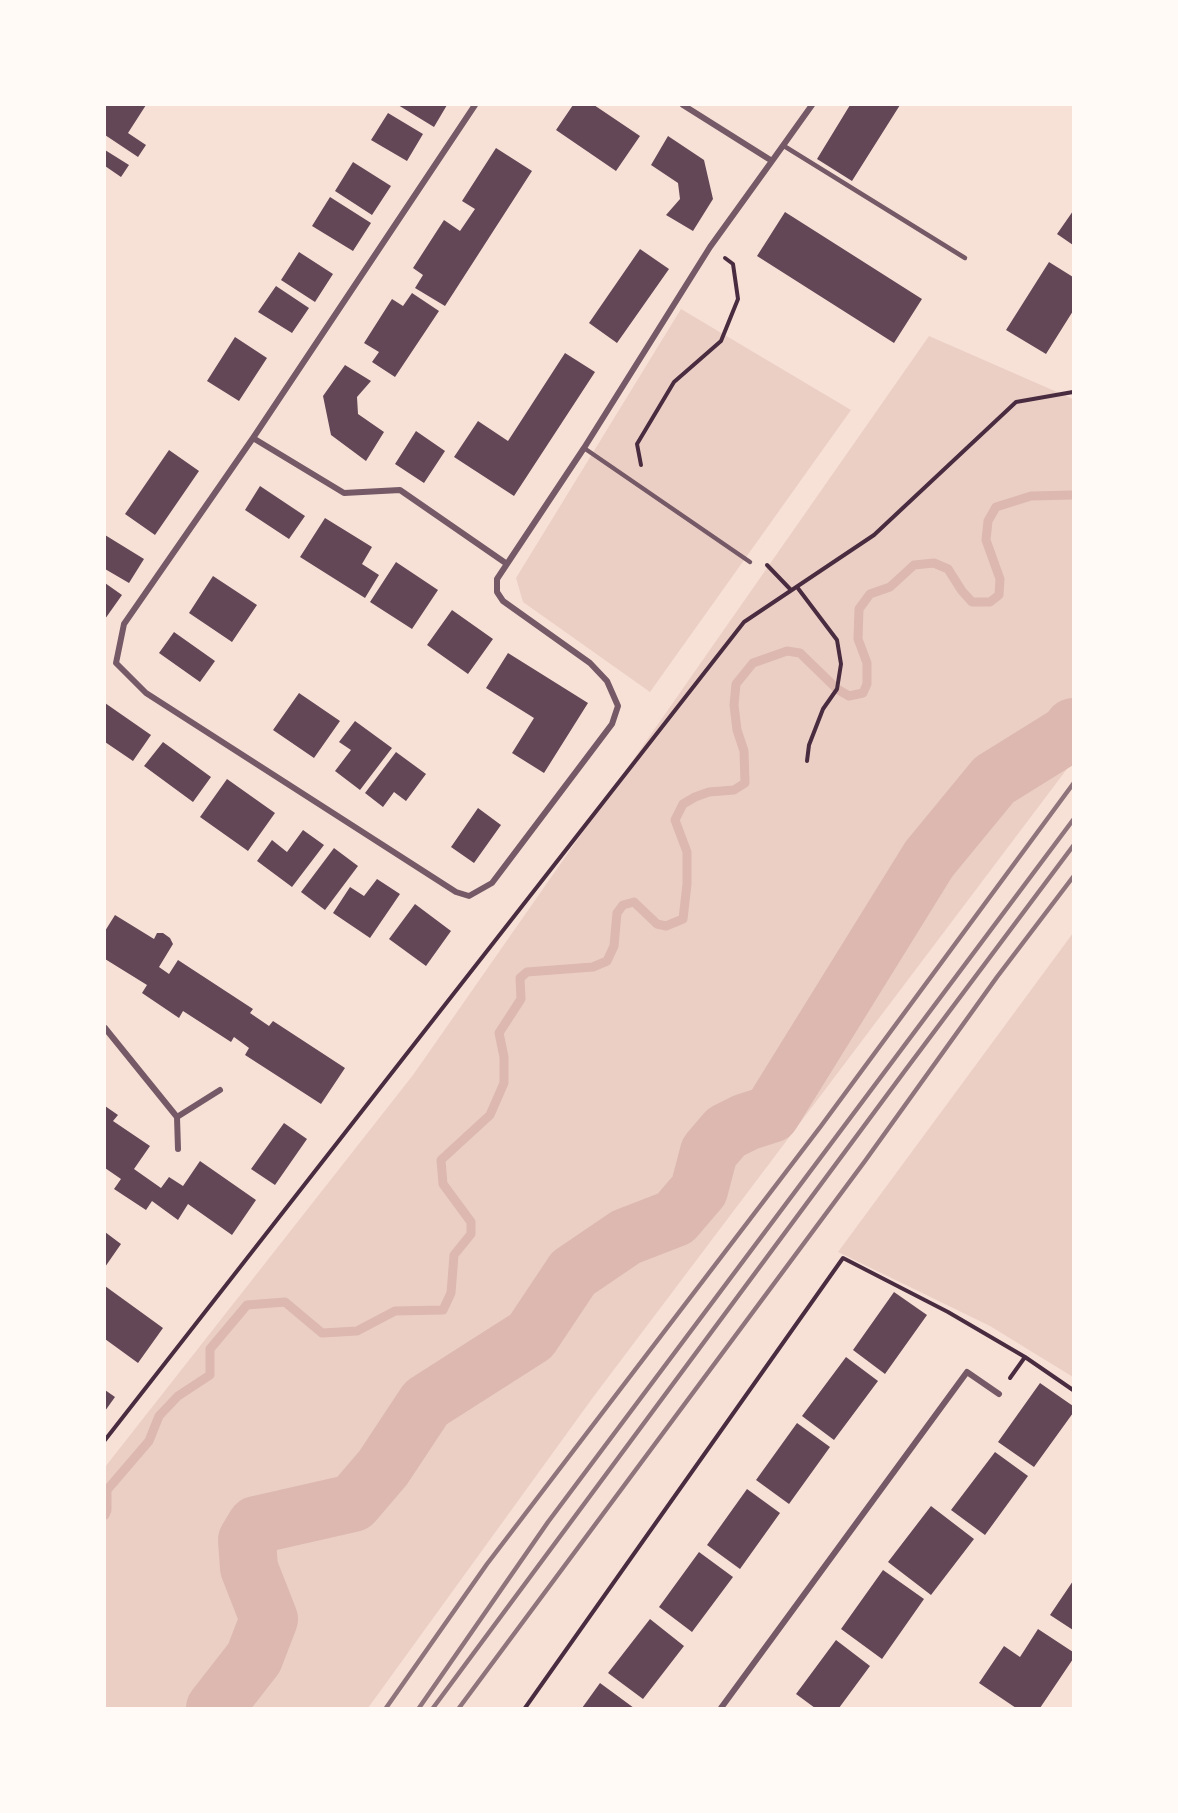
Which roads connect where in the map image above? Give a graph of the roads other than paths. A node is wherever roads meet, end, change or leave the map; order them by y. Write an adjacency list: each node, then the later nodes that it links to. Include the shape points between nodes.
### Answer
1 (476, 105): 7 (street)
2 (683, 105): 5 (street)
3 (812, 105): 4 (street)
4 (784, 146): 5 (street); 6 (lane)
5 (772, 161): 8 (street, via 710,247)
6 (965, 258)
7 (253, 438): 10 (street, via 344,493 400,490); 10 (street, via 124,624 116,663 146,693 456,892 469,896 492,883 612,724 618,706 607,681 590,663 503,601 497,592 497,579)
8 (584, 448): 9 (lane); 10 (street)
9 (750, 562)
10 (507, 564)
11 (105, 1028): 13 (street)
12 (220, 1090): 13 (street)
13 (177, 1117): 14 (street)
14 (178, 1149)
15 (999, 1394): 16 (street, via 968,1372)
16 (722, 1708)

